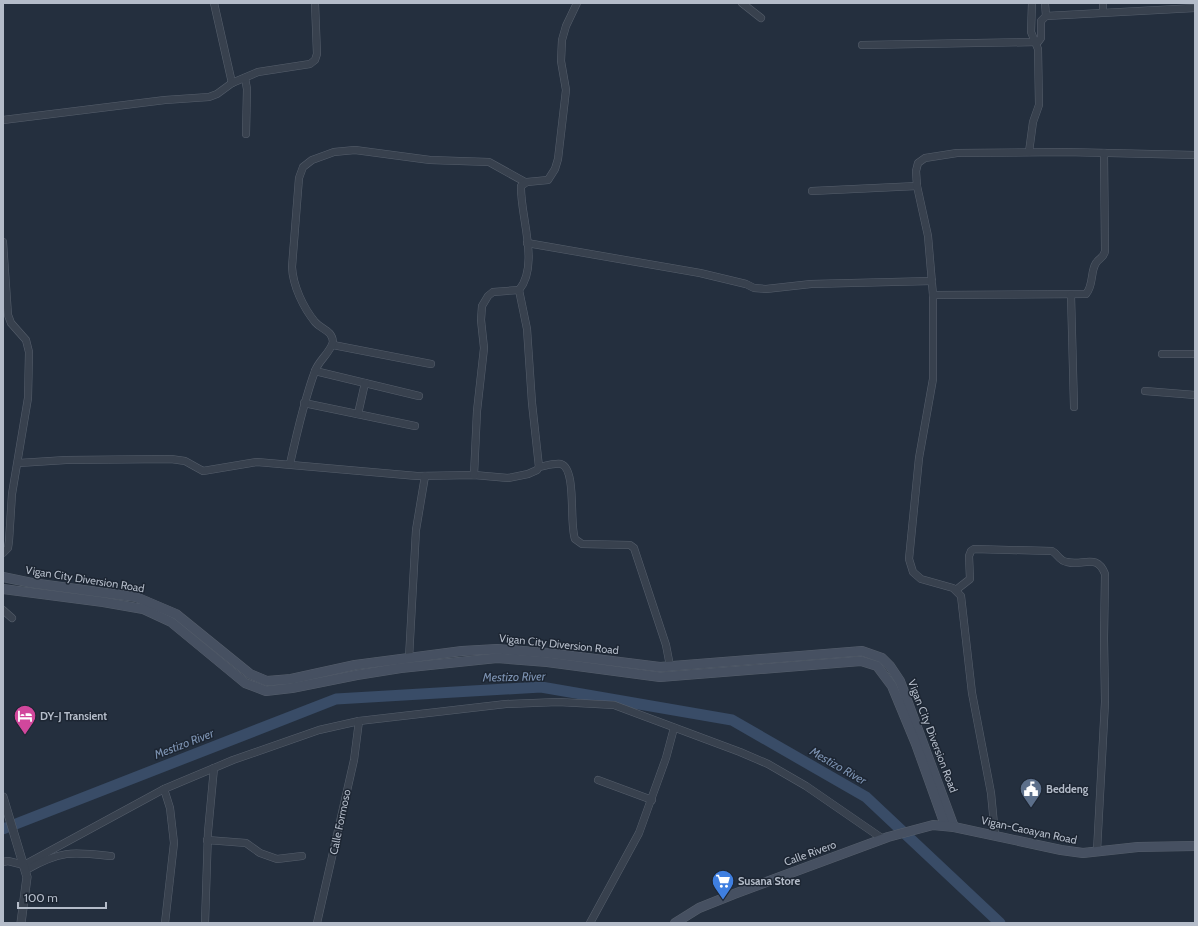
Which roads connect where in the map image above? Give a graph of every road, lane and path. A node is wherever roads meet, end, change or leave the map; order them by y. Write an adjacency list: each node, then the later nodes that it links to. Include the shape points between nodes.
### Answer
1 (214, 3): 16 (street)
2 (316, 3): 15 (street, via 317,48 313,62 306,66 258,72)
3 (577, 3): 22 (street, via 562,40 561,61 567,85 555,169 546,181)
4 (742, 3): 12 (street)
5 (1032, 3): 13 (street, via 1031,32)
6 (1045, 3): 11 (street)
7 (1103, 3): 10 (street)
8 (1179, 6): 9 (street); 10 (street)
9 (1195, 8)
10 (1103, 12): 11 (street)
11 (1046, 16): 13 (street, via 1041,21 1041,39)
12 (761, 18)
13 (1035, 42): 14 (street); 19 (street, via 1038,49 1038,105)
14 (862, 45)
15 (244, 78): 16 (street); 18 (street, via 247,89)
16 (232, 84): 17 (street, via 209,97 164,100)
17 (3, 120)
18 (246, 134)
19 (1029, 152): 20 (street); 23 (street, via 948,153 925,158 916,167)
20 (1104, 152): 21 (street); 30 (street, via 1104,254 1095,264 1088,292)
21 (1195, 156)
22 (525, 182): 26 (street, via 521,189); 31 (street, via 489,162 430,160 366,151 334,152 307,163 299,178 292,272 305,306 316,323 331,334)
23 (917, 186): 24 (street); 27 (street, via 928,236)
24 (812, 191)
25 (3, 242): 44 (street, via 8,315 11,323 26,340 29,352 28,398)
26 (527, 243): 27 (street, via 700,273 754,288); 28 (street, via 528,269)
27 (932, 281): 29 (street)
28 (519, 290): 46 (street, via 527,329); 47 (street, via 493,292 482,306 484,348 476,419)
29 (933, 295): 30 (street); 52 (street, via 933,379 919,458 909,559 913,572 921,579)
30 (1071, 295): 41 (street)
31 (333, 345): 34 (street); 35 (street)
32 (1162, 354): 33 (street)
33 (1195, 354)
34 (431, 364)
35 (315, 371): 36 (street); 40 (street)
36 (365, 383): 39 (street); 42 (street)
37 (1145, 391): 38 (street)
38 (1195, 394)
39 (419, 396)
40 (304, 403): 42 (street); 45 (street)
41 (1074, 407)
42 (358, 414): 43 (street)
43 (415, 426)
44 (19, 463): 45 (street, via 171,459 185,461 207,472 250,462); 49 (street, via 12,494 8,548)
45 (290, 464): 48 (street)
46 (539, 467): 47 (street, via 513,478); 58 (street, via 560,464 569,474 572,528 577,542 630,545 634,548 666,645)
47 (474, 475): 48 (street)
48 (425, 476): 55 (street, via 416,530)
49 (3, 553)
50 (3, 577): 57 (main road, Vigan City Diversion Road, via 146,600 176,614 250,674 267,681 291,679 355,665)
51 (3, 589): 57 (main road, Vigan City Diversion Road, via 143,609 171,622 245,683 266,691 292,688)
52 (956, 590): 71 (street, via 961,599 972,692 991,793); 75 (street, via 970,579 969,556 970,551 974,549 1052,552 1065,562 1094,561 1102,567 1105,574 1105,702)
53 (3, 610): 54 (street)
54 (12, 618)
55 (409, 658): 57 (main road, Vigan City Diversion Road); 58 (main road, Vigan City Diversion Road, via 497,649)
56 (776, 658): 58 (main road, Vigan City Diversion Road); 59 (main road); 67 (main road, Vigan City Diversion Road, via 862,651 882,658 900,681)
57 (400, 664): 59 (main road, Vigan City Diversion Road, via 497,658 660,677)
58 (670, 666)
59 (776, 667): 67 (main road, Vigan City Diversion Road, via 861,661 877,666 892,686)
60 (359, 721): 61 (street, via 506,704 578,702 614,705); 62 (street, via 319,730); 83 (street, Calle Formoso, via 354,760)
61 (674, 728): 66 (street); 72 (street, via 768,764)
62 (214, 768): 64 (street); 73 (street)
63 (598, 780): 66 (street)
64 (164, 788): 79 (street); 81 (street, via 170,808 174,843)
65 (4, 800): 79 (street)
66 (652, 800): 84 (street, via 623,865)
67 (943, 805): 68 (main road, Vigan City Diversion Road); 69 (main road, Vigan City Diversion Road); 70 (main road, Vigan City Diversion Road)
68 (932, 825): 69 (main road, Vigan-Caoayan Road); 72 (main road, Calle Rivero)
69 (945, 825): 70 (main road, Vigan-Caoayan Road)
70 (959, 827): 71 (main road, Vigan-Caoayan Road)
71 (995, 835): 75 (main road, Vigan-Caoayan Road, via 1071,852)
72 (886, 838): 85 (main road, Calle Rivero, via 699,908)
73 (207, 840): 77 (street, via 246,843 260,853 277,859); 82 (street)
74 (1195, 846): 75 (main road, Vigan-Caoayan Road)
75 (1098, 851)
76 (111, 856): 79 (street, via 68,853)
77 (302, 856)
78 (3, 862): 79 (street)
79 (24, 865): 80 (street, via 27,892)
80 (21, 923)
81 (165, 923)
82 (205, 923)
83 (317, 923)
84 (590, 923)
85 (675, 923)

